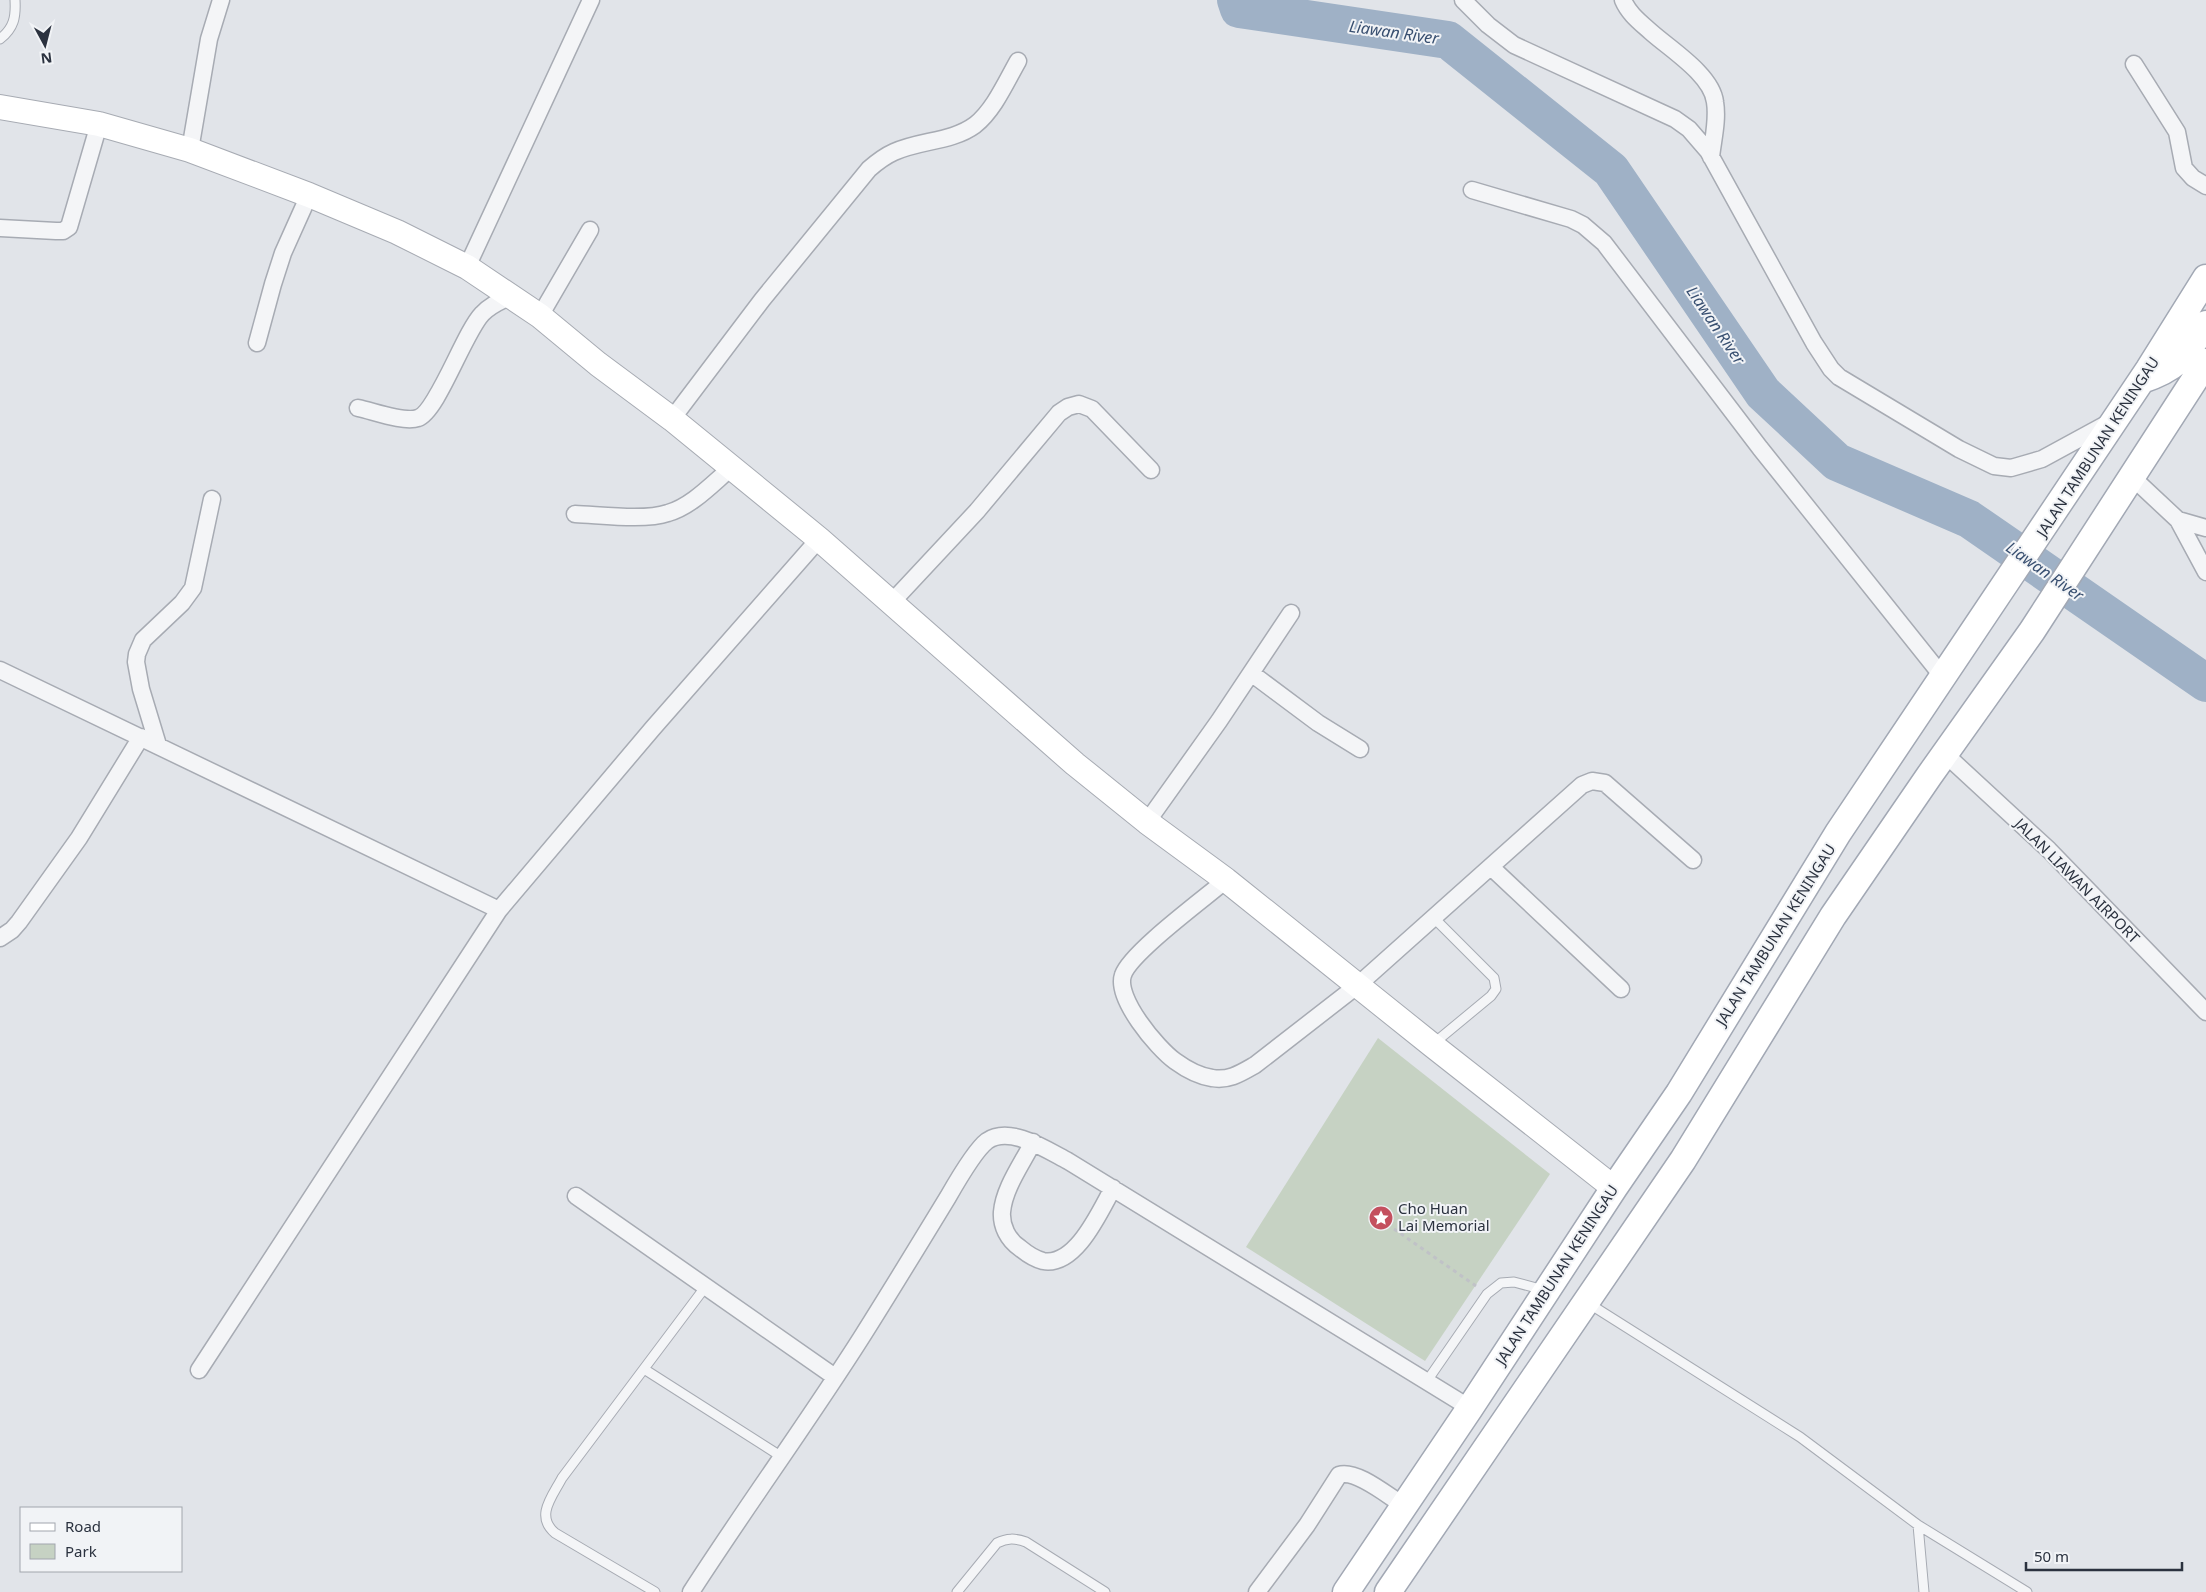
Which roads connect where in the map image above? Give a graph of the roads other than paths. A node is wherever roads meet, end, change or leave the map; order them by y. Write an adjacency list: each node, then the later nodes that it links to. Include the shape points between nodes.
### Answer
1 (15, 0): 6 (lane, via 14,22)
2 (221, 0): 11 (street, via 209,39)
3 (591, 0): 18 (street)
4 (1463, 0): 12 (street, via 1514,45 1675,119 1696,136)
5 (1623, 0): 12 (street, via 1630,13 1693,68 1712,92 1716,121)
6 (0, 39)
7 (1018, 61): 28 (street, via 987,112 974,126 896,151 880,159 869,170 762,300)
8 (2134, 64): 13 (street, via 2177,132 2184,168)
9 (0, 106): 10 (street)
10 (99, 124): 11 (street); 16 (street, via 69,226 63,231)
11 (190, 150): 15 (street)
12 (1711, 156): 27 (street, via 1814,343 1839,377 1994,466 2011,468 2042,460)
13 (2206, 186)
14 (1472, 190): 42 (street, via 1571,219 1604,243 1760,448)
15 (308, 195): 18 (street, via 397,232); 23 (street, via 283,252)
16 (0, 228)
17 (590, 230): 21 (street)
18 (467, 267): 20 (street)
19 (2206, 278): 25 (main road, JALAN TAMBUNAN KENINGAU)
20 (511, 296): 21 (street); 26 (street, via 490,307 478,319 423,416 406,419)
21 (540, 316): 28 (street)
22 (2206, 324): 25 (main road, via 2176,364 2163,373)
23 (257, 343)
24 (2203, 377): 31 (main road)
25 (2142, 380): 27 (main road, JALAN TAMBUNAN KENINGAU)
26 (358, 408)
27 (2116, 418): 42 (main road, JALAN TAMBUNAN KENINGAU)
28 (672, 419): 29 (street)
29 (731, 468): 33 (street, via 686,504 668,514); 36 (street)
30 (1150, 470): 38 (street, via 1092,409 1079,404 1068,407 1052,419 977,511)
31 (2132, 477): 34 (street); 46 (main road, via 2032,631)
32 (212, 499): 44 (street, via 193,588 143,640 137,654 139,681)
33 (575, 514)
34 (2178, 520): 35 (street); 37 (street)
35 (2206, 528)
36 (818, 539): 38 (street); 51 (street)
37 (2206, 572)
38 (892, 602): 47 (street, via 1061,752)
39 (1291, 613): 41 (street)
40 (0, 670): 43 (street)
41 (1251, 674): 45 (street); 47 (street)
42 (1943, 676): 60 (main road, JALAN TAMBUNAN KENINGAU, via 1838,833 1679,1093)
43 (141, 738): 44 (street); 53 (street, via 79,838 20,922)
44 (158, 745): 51 (street)
45 (1360, 749)
46 (1945, 754): 56 (street, JALAN LIAWAN AIRPORT, via 2049,850); 64 (main road, via 1833,916 1684,1160)
47 (1147, 822): 50 (street)
48 (1693, 860): 49 (street, via 1605,783 1592,781 1582,785)
49 (1491, 867): 52 (street); 55 (street)
50 (1226, 880): 54 (street); 54 (street, via 1135,957 1122,977 1123,994 1130,1008 1158,1046 1173,1060 1193,1073 1212,1078 1238,1076)
51 (500, 910): 66 (street)
52 (1434, 918): 54 (street); 57 (lane, via 1494,978 1496,989)
53 (0, 938)
54 (1358, 985): 57 (street)
55 (1621, 989)
56 (2206, 1012)
57 (1432, 1045): 60 (street)
58 (1033, 1142): 59 (street); 59 (street, via 1005,1197 1002,1212 1005,1230 1011,1240 1036,1258 1044,1261 1063,1258 1076,1248); 67 (street, via 1009,1136 988,1141 982,1148)
59 (1113, 1188): 68 (street)
60 (1614, 1188): 63 (main road, JALAN TAMBUNAN KENINGAU)
61 (576, 1196): 62 (street)
62 (706, 1286): 65 (lane); 67 (street)
63 (1546, 1290): 68 (lane, via 1514,1282 1501,1283 1487,1294); 69 (main road, JALAN TAMBUNAN KENINGAU)
64 (1586, 1302): 72 (lane, via 1800,1437); 79 (main road)
65 (644, 1369): 70 (lane); 73 (lane, via 562,1478 544,1519 555,1533)
66 (199, 1370)
67 (835, 1377): 70 (street)
68 (1427, 1381): 69 (street)
69 (1470, 1408): 71 (main road, JALAN TAMBUNAN KENINGAU)
70 (782, 1457): 74 (street)
71 (1403, 1505): 77 (street, via 1359,1477 1347,1473 1339,1475); 78 (main road, JALAN TAMBUNAN KENINGAU)
72 (1918, 1525): 80 (lane); 81 (lane)
73 (655, 1592)
74 (691, 1592)
75 (957, 1592): 76 (lane, via 997,1543 1018,1539)
76 (1105, 1592)
77 (1257, 1592)
78 (1346, 1592)
79 (1388, 1592)
80 (1924, 1592)
81 (2027, 1592)

